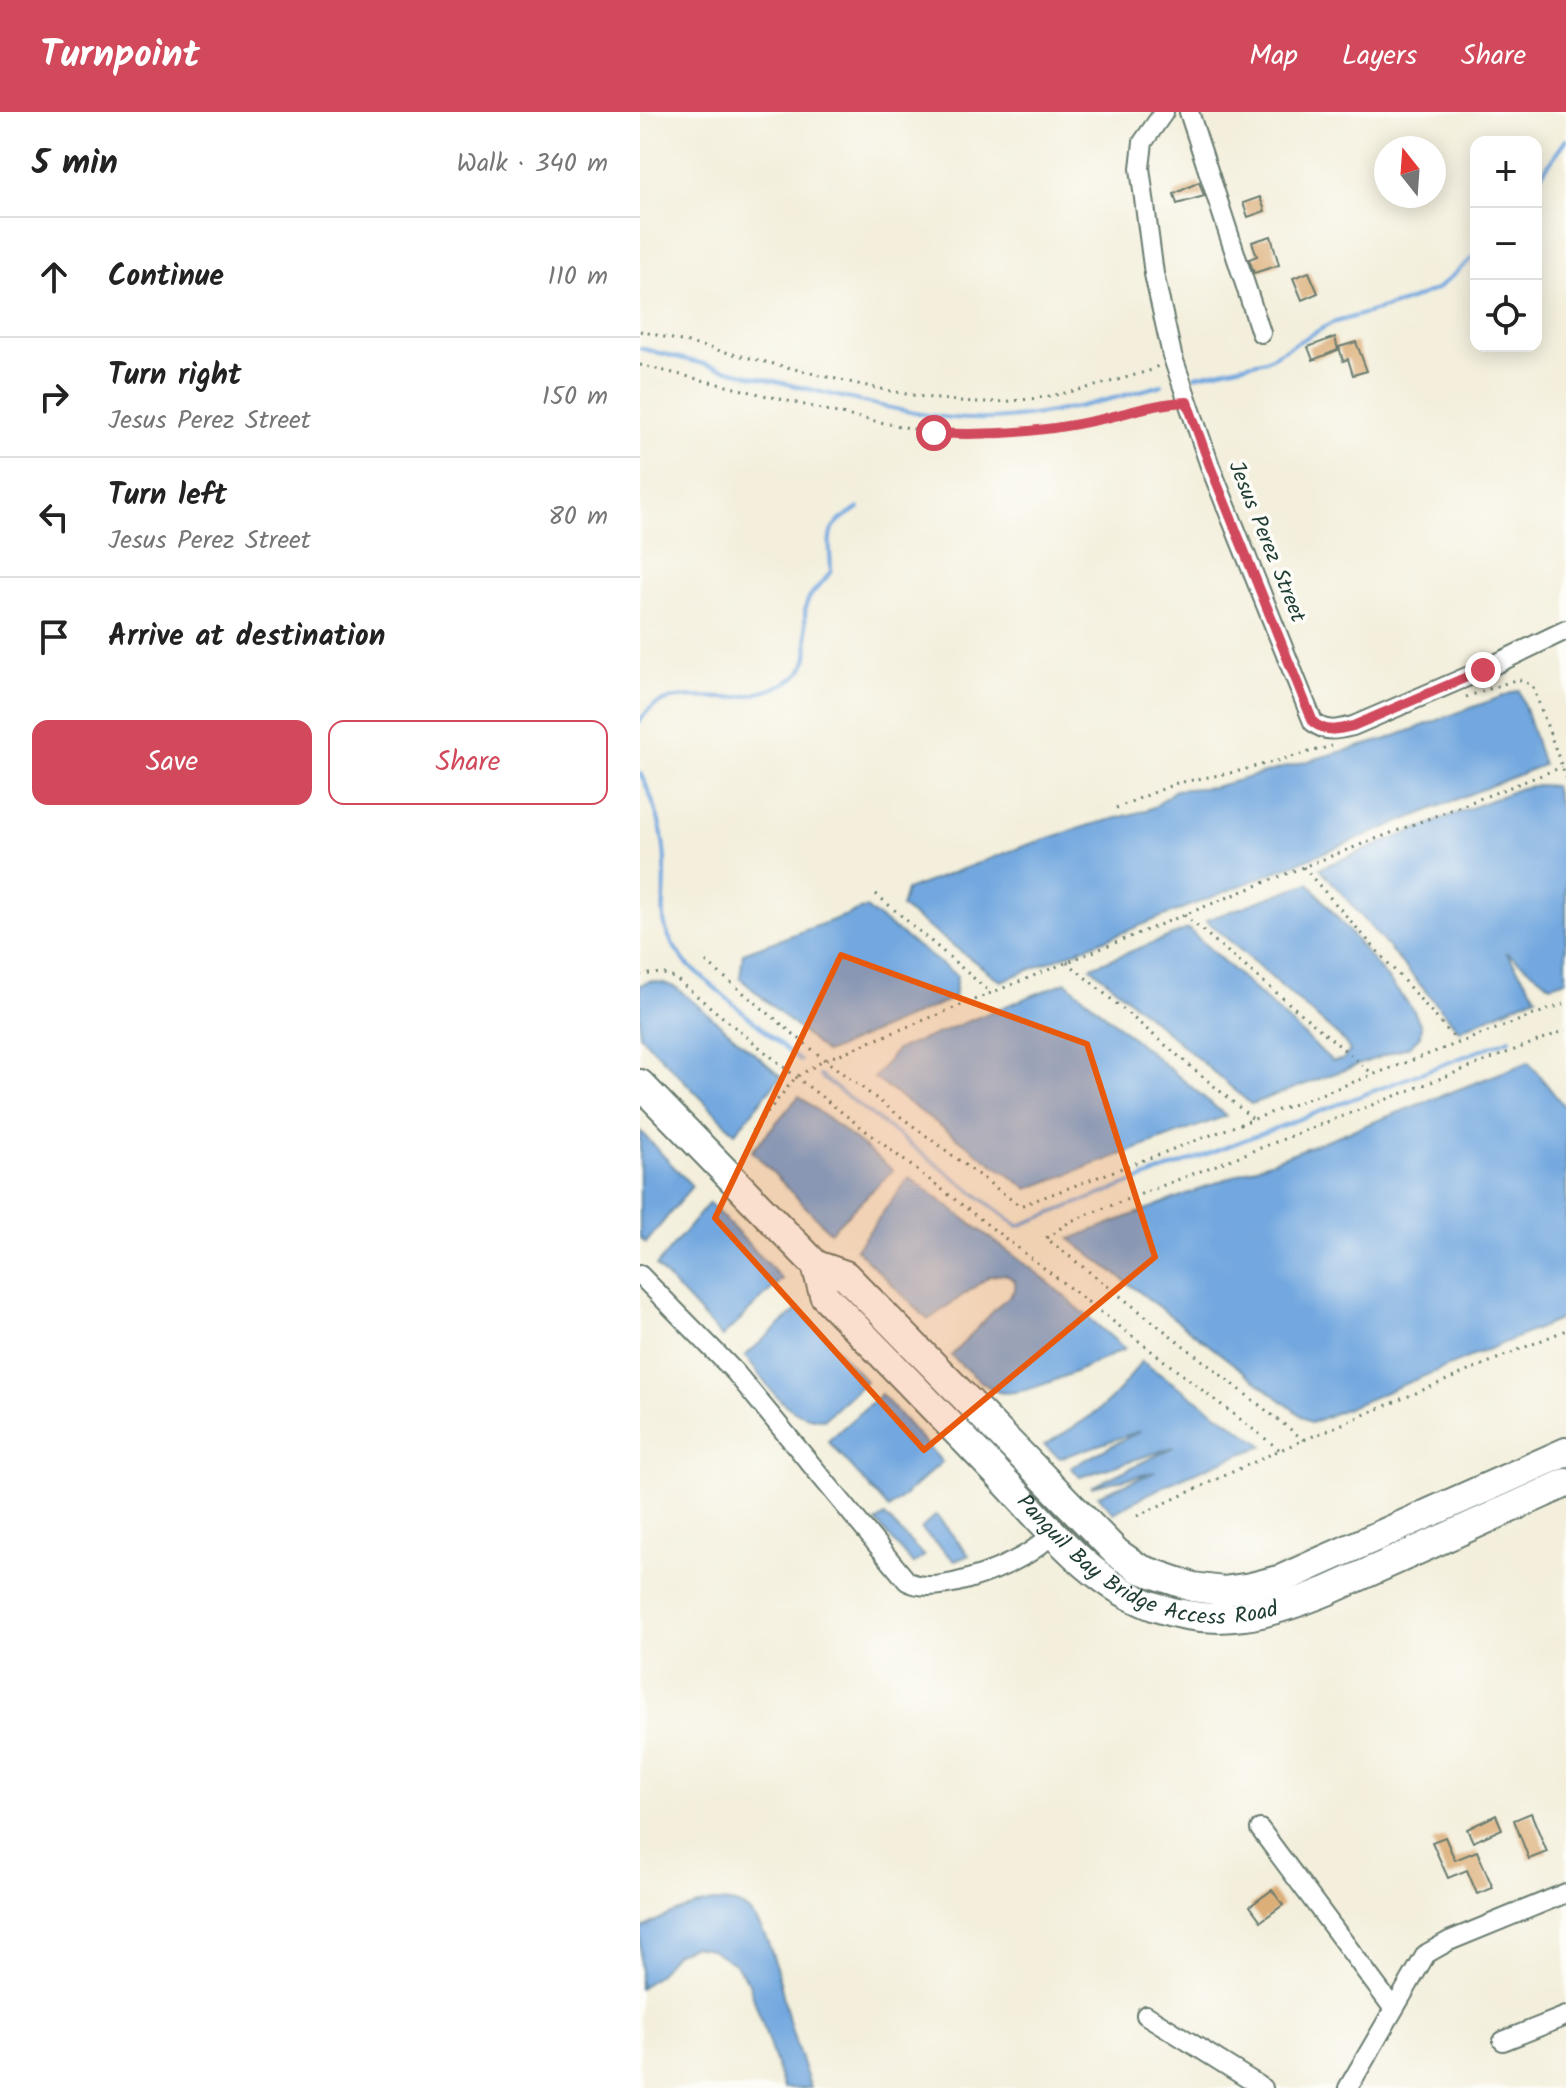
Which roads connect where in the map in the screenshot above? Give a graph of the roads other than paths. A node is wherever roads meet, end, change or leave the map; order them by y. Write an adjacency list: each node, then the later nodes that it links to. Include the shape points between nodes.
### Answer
1 (1164, 112): 4 (street, Jesus Perez Street, via 1143,142 1140,168 1154,274 1172,355 1313,722 1322,730 1353,726)
2 (1189, 112): 3 (street)
3 (1261, 333)
4 (1566, 630)
5 (640, 1084): 6 (highway, Panguil Bay Bridge Access Road)
6 (816, 1265): 8 (highway, Panguil Bay Bridge Access Road, via 845,1275 1117,1553 1140,1569 1193,1587 1223,1591 1282,1579); 10 (highway, Panguil Bay Bridge Access Road, via 824,1295)
7 (640, 1275): 10 (street, via 735,1372 907,1581 931,1587 1009,1564)
8 (1566, 1452)
9 (1566, 1483): 10 (highway, Panguil Bay Bridge Access Road, via 1291,1606 1223,1620 1156,1607 1125,1594)
10 (1055, 1532)
11 (1260, 1829): 13 (street)
12 (1566, 1893): 13 (street, via 1426,1954)
13 (1393, 2008): 18 (street)
14 (1146, 2015): 17 (street)
15 (1566, 2016): 16 (street)
16 (1503, 2041)
17 (1263, 2088)
18 (1348, 2088)

